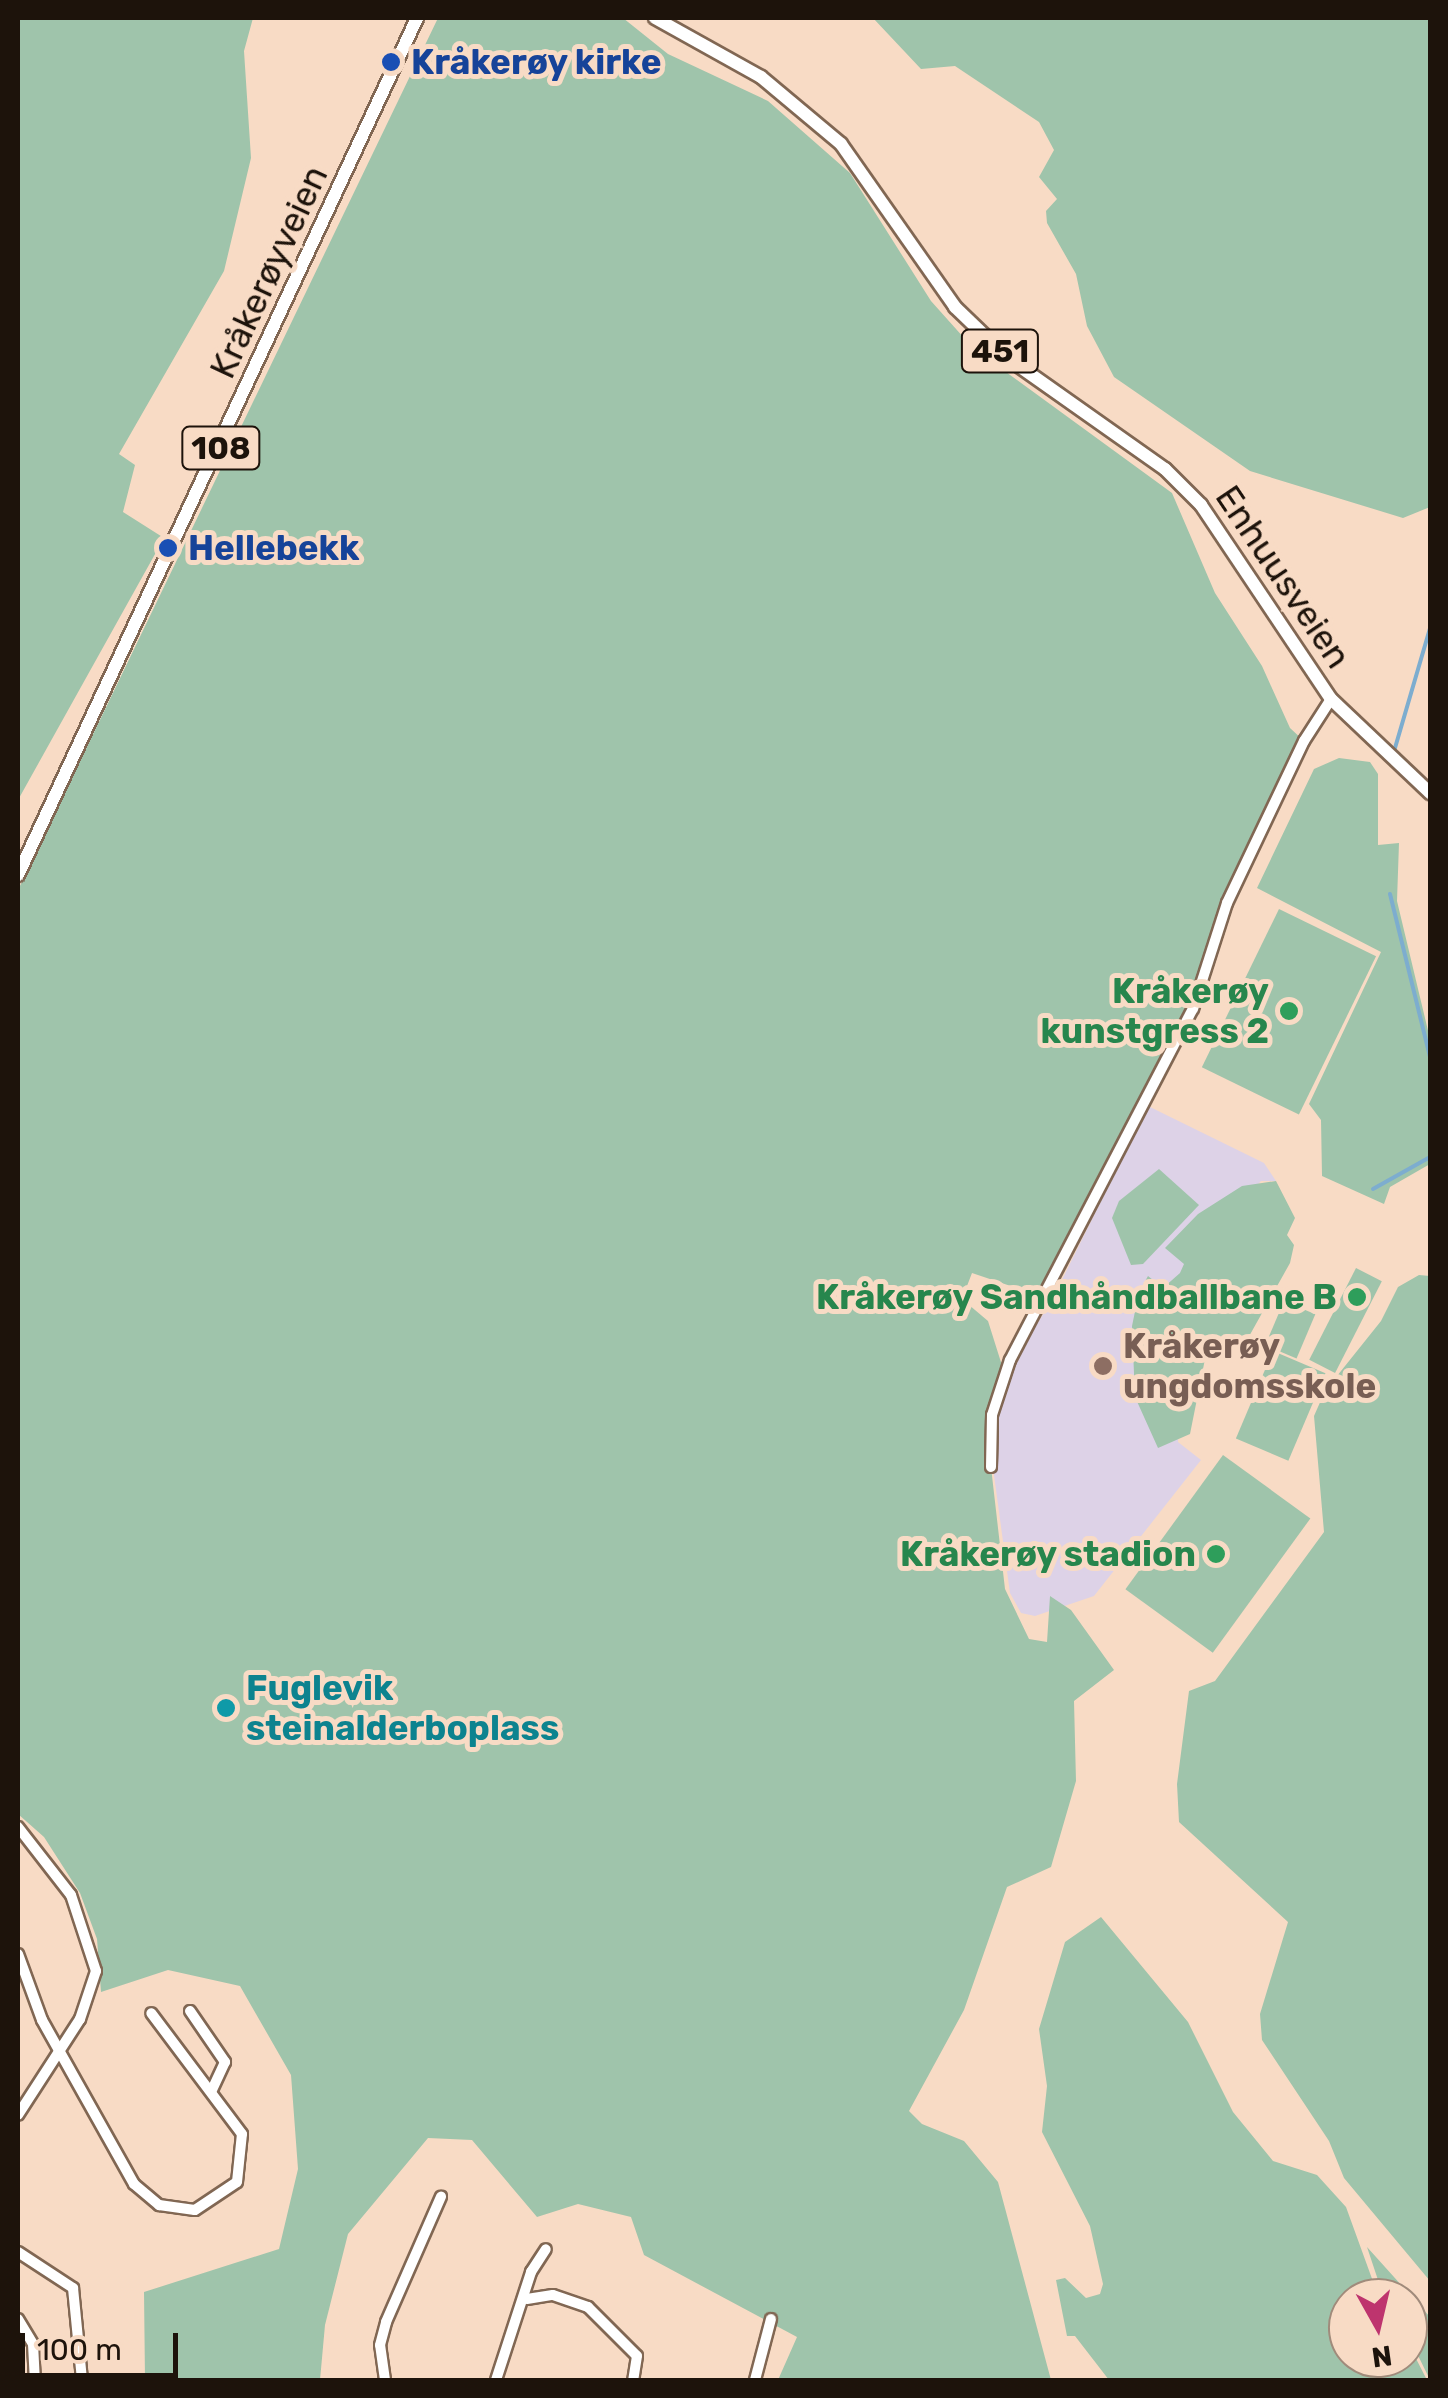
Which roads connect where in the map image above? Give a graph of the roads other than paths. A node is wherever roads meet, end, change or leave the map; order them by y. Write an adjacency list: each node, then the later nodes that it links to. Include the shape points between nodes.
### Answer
1 (416, 18): 5 (main road, Kråkerøyveien / 108)
2 (655, 18): 3 (main road, Enhuusveien / 451, via 801,108 862,167 936,283 974,329 1165,468 1226,539)
3 (1331, 700): 4 (main road, Enhuusveien / 451); 6 (street, Enhuusveien, via 1304,741 1227,903 1192,1009 1010,1360 988,1449)
4 (1430, 793)
5 (18, 875)
6 (990, 1467)
7 (18, 1827): 11 (street, via 70,1895 95,1956 90,1996)
8 (18, 1954): 11 (street, via 42,2020)
9 (190, 2012): 12 (street, via 226,2062)
10 (151, 2013): 12 (street)
11 (62, 2050): 12 (street, via 134,2184 171,2210 226,2195 242,2169 242,2134); 13 (street)
12 (212, 2090)
13 (18, 2115)
14 (440, 2197): 22 (street, via 386,2322)
15 (546, 2249): 17 (street, via 531,2272)
16 (18, 2252): 21 (street, via 73,2288)
17 (527, 2299): 23 (street); 24 (street, via 553,2295 588,2307 638,2356)
18 (18, 2318): 20 (street, via 33,2344)
19 (771, 2319): 25 (street)
20 (35, 2380)
21 (82, 2380)
22 (385, 2380)
23 (496, 2380)
24 (633, 2380)
25 (755, 2380)

